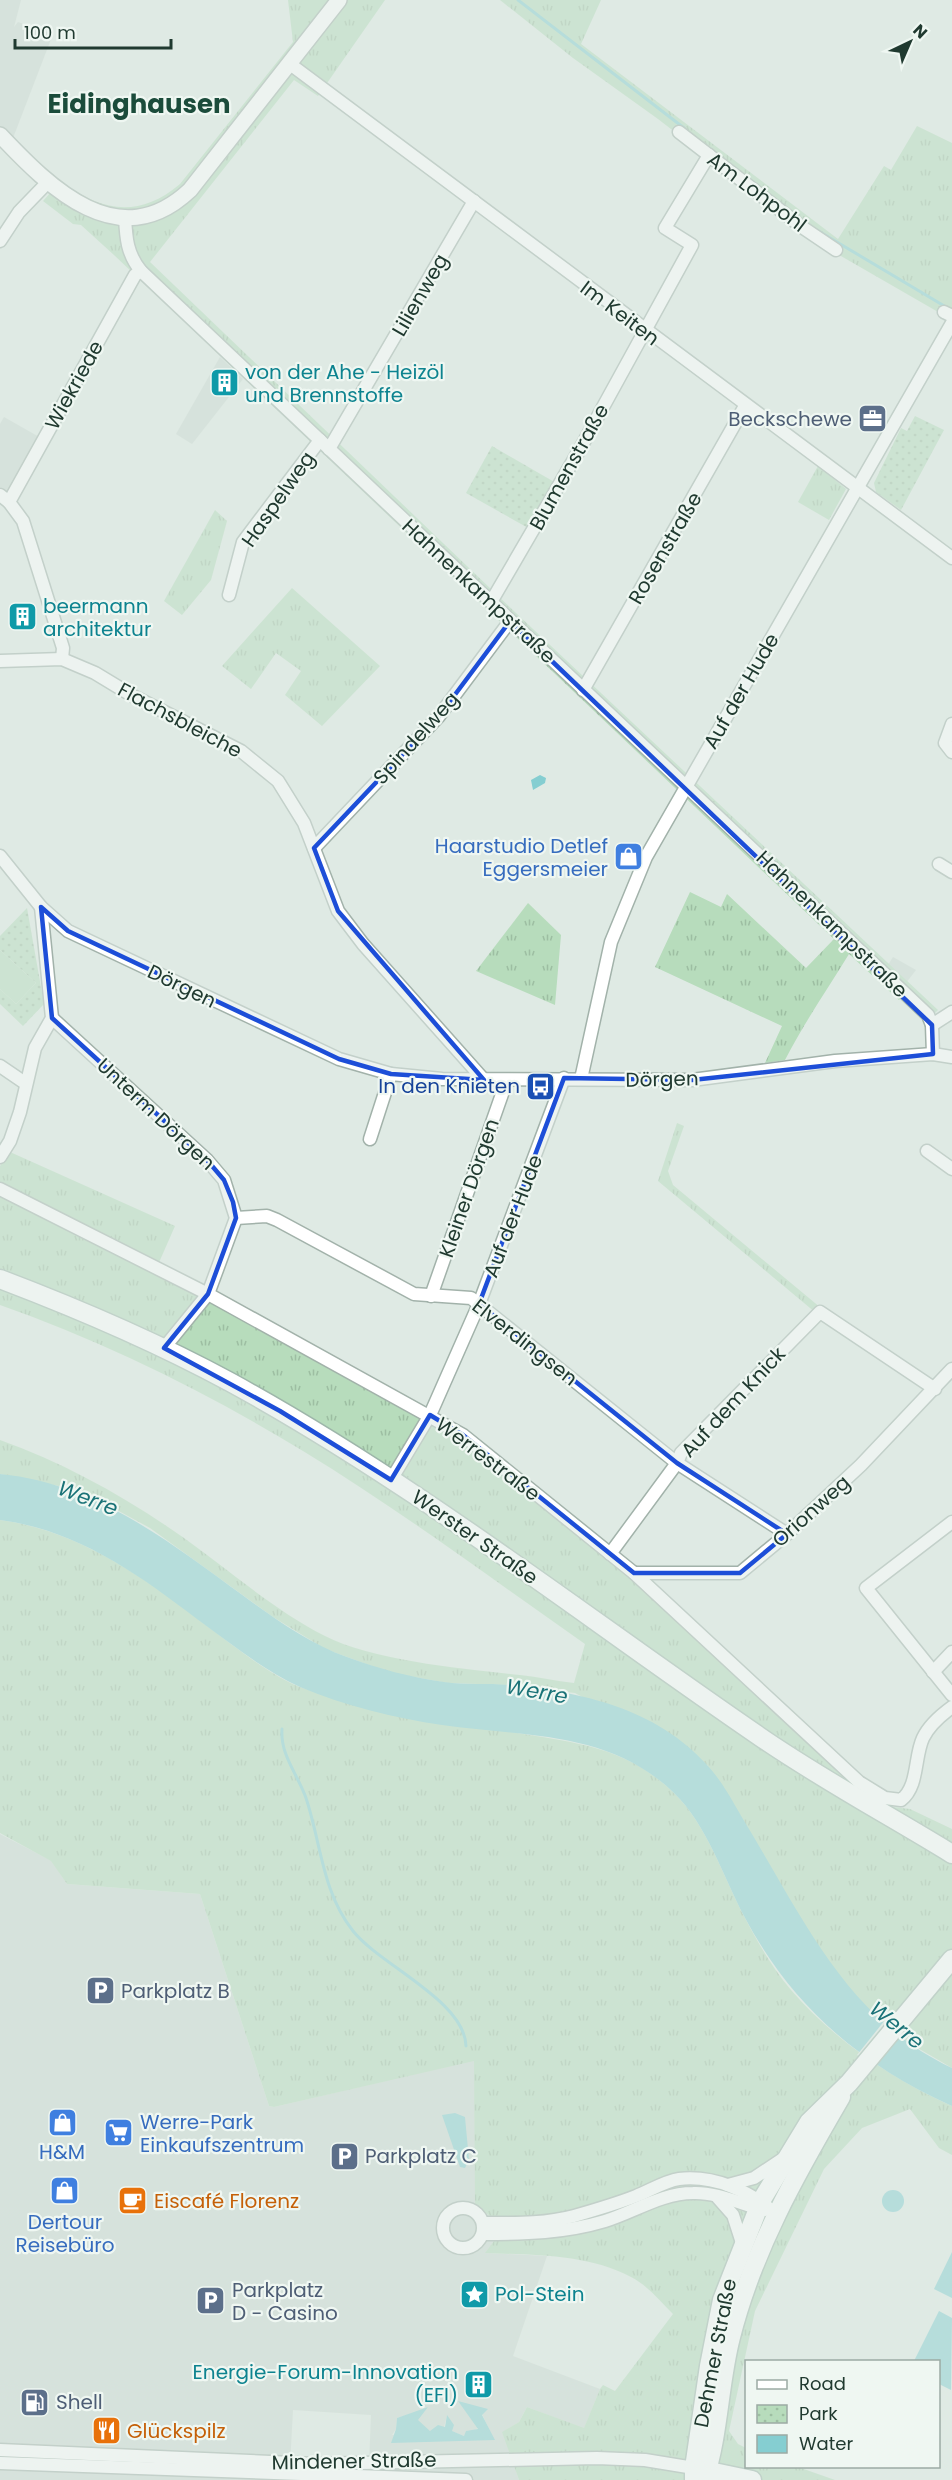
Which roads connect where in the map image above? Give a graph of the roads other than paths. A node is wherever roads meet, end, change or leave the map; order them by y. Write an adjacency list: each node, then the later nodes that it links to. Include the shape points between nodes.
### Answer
1 (339, 0): 2 (street)
2 (290, 64): 7 (street, Im Keiten); 8 (street, via 178,201 150,213)
3 (678, 132): 5 (street, Am Lohpohl)
4 (0, 135): 6 (street)
5 (709, 155): 10 (street, Am Lohpohl); 13 (street, Blumenstraße, via 665,228 692,245)
6 (48, 182): 8 (street, via 88,209); 9 (street, via 19,212)
7 (474, 201): 13 (street, Im Keiten); 15 (street, Lilienweg)
8 (125, 217): 11 (street, Hahnenkampstraße, via 127,244)
9 (0, 241)
10 (836, 250)
11 (141, 271): 15 (street, Hahnenkampstraße); 17 (street, Wiekriede, via 135,274)
12 (952, 323): 16 (street, Auf der Hude)
13 (645, 331): 14 (street, Im Keiten); 20 (street, Blumenstraße)
14 (745, 406): 16 (street, Im Keiten); 24 (street, Rosenstraße)
15 (324, 445): 19 (street, Haspelweg, via 243,542); 20 (street, Hahnenkampstraße)
16 (857, 489): 18 (street, Im Keiten); 27 (street, Auf der Hude)
17 (4, 498): 22 (street, via 22,521 63,648)
18 (952, 558)
19 (229, 595)
20 (491, 602): 21 (street, Hahnenkampstraße)
21 (510, 621): 24 (street, Hahnenkampstraße); 28 (street, Spindelweg, via 439,716)
22 (62, 659): 23 (street, Flachsbleiche); 28 (street, Flachsbleiche, via 241,751 278,781 294,803)
23 (0, 662)
24 (583, 690): 27 (street, Hahnenkampstraße)
25 (952, 724): 26 (street, via 945,743)
26 (952, 752)
27 (687, 786): 35 (street, Hahnenkampstraße, via 928,1016); 41 (street, Auf der Hude, via 646,857 611,942)
28 (314, 848): 42 (street, Flachsbleiche, via 338,911)
29 (0, 856): 32 (street, Dörgen)
30 (939, 864): 31 (street)
31 (952, 872)
32 (41, 907): 34 (street); 39 (street, Dörgen, via 68,931 184,988 339,1059)
33 (952, 1012): 35 (street)
34 (52, 1018): 44 (street, via 35,1048); 50 (street, Unterm Dörgen, via 207,1160 224,1180)
35 (932, 1025): 36 (street)
36 (933, 1054): 37 (street); 41 (street, Dörgen, via 835,1061 692,1080)
37 (952, 1057)
38 (0, 1066): 44 (street)
39 (391, 1074): 42 (street, Dörgen); 45 (street)
40 (564, 1078): 41 (street, Dörgen); 43 (street, Dörgen); 54 (street, Auf der Hude)
41 (580, 1079)
42 (484, 1080): 43 (street, Dörgen)
43 (507, 1080): 53 (street, Kleiner Dörgen)
44 (25, 1083): 47 (street, via 15,1130)
45 (370, 1139)
46 (927, 1151): 48 (street)
47 (0, 1157)
48 (952, 1169)
49 (0, 1189): 52 (street, Werrestraße)
50 (236, 1218): 52 (street); 53 (street, Elverdingsen, via 277,1220 414,1294)
51 (0, 1279): 55 (main road, Werster Straße)
52 (208, 1294): 55 (street); 58 (street, Werrestraße)
53 (431, 1296): 54 (street, Elverdingsen, via 471,1298)
54 (479, 1304): 58 (street, Auf der Hude); 59 (street, Elverdingsen)
55 (164, 1348): 60 (main road, Werster Straße, via 270,1405)
56 (952, 1370): 57 (street, Orionweg)
57 (935, 1389): 59 (street, Auf dem Knick, via 820,1312 681,1453); 62 (street, Orionweg)
58 (430, 1415): 60 (street, Auf der Hude); 63 (street, Werrestraße, via 463,1435)
59 (677, 1463): 62 (street, Elverdingsen); 63 (street, Auf dem Knick)
60 (391, 1480): 69 (main road, Werster Straße, via 758,1736 857,1800)
61 (952, 1522): 66 (street, via 866,1588)
62 (787, 1534): 64 (street, Orionweg, via 740,1573)
63 (610, 1554): 64 (street, Werrestraße)
64 (634, 1573): 68 (street, Werrestraße, via 859,1782 885,1798 895,1801 906,1796 923,1737 936,1719)
65 (952, 1652): 66 (street)
66 (933, 1672): 67 (street)
67 (952, 1695)
68 (952, 1707)
69 (926, 1838): 70 (main road, Werster Straße); 71 (main road, Werster Straße)
70 (952, 1846)
71 (952, 1854)
72 (952, 1959): 73 (main road, Dehmer Straße)
73 (849, 2083): 74 (main road, Dehmer Straße, via 818,2111); 78 (main road, Dehmer Straße)
74 (785, 2157): 75 (street, via 754,2178); 77 (main road, Dehmer Straße)
75 (725, 2185): 76 (street, via 677,2179 571,2217 483,2228 541,2233 573,2229 676,2194); 77 (street)
76 (718, 2197): 77 (street); 79 (street, via 733,2215)
77 (759, 2205): 78 (street); 79 (main road, Dehmer Straße)
78 (776, 2214): 84 (main road, Dehmer Straße, via 750,2273 730,2339)
79 (742, 2243): 84 (main road, Dehmer Straße, via 722,2300 708,2366)
80 (0, 2450): 81 (street, Mindener Straße, via 315,2464)
81 (459, 2459): 84 (street, Mindener Straße, via 625,2458); 85 (street)
82 (0, 2463): 83 (street, Mindener Straße)
83 (161, 2475): 85 (street, Mindener Straße)
84 (700, 2475): 87 (main road)
85 (460, 2480): 86 (street, Mindener Straße)
86 (466, 2480)
87 (752, 2480)

